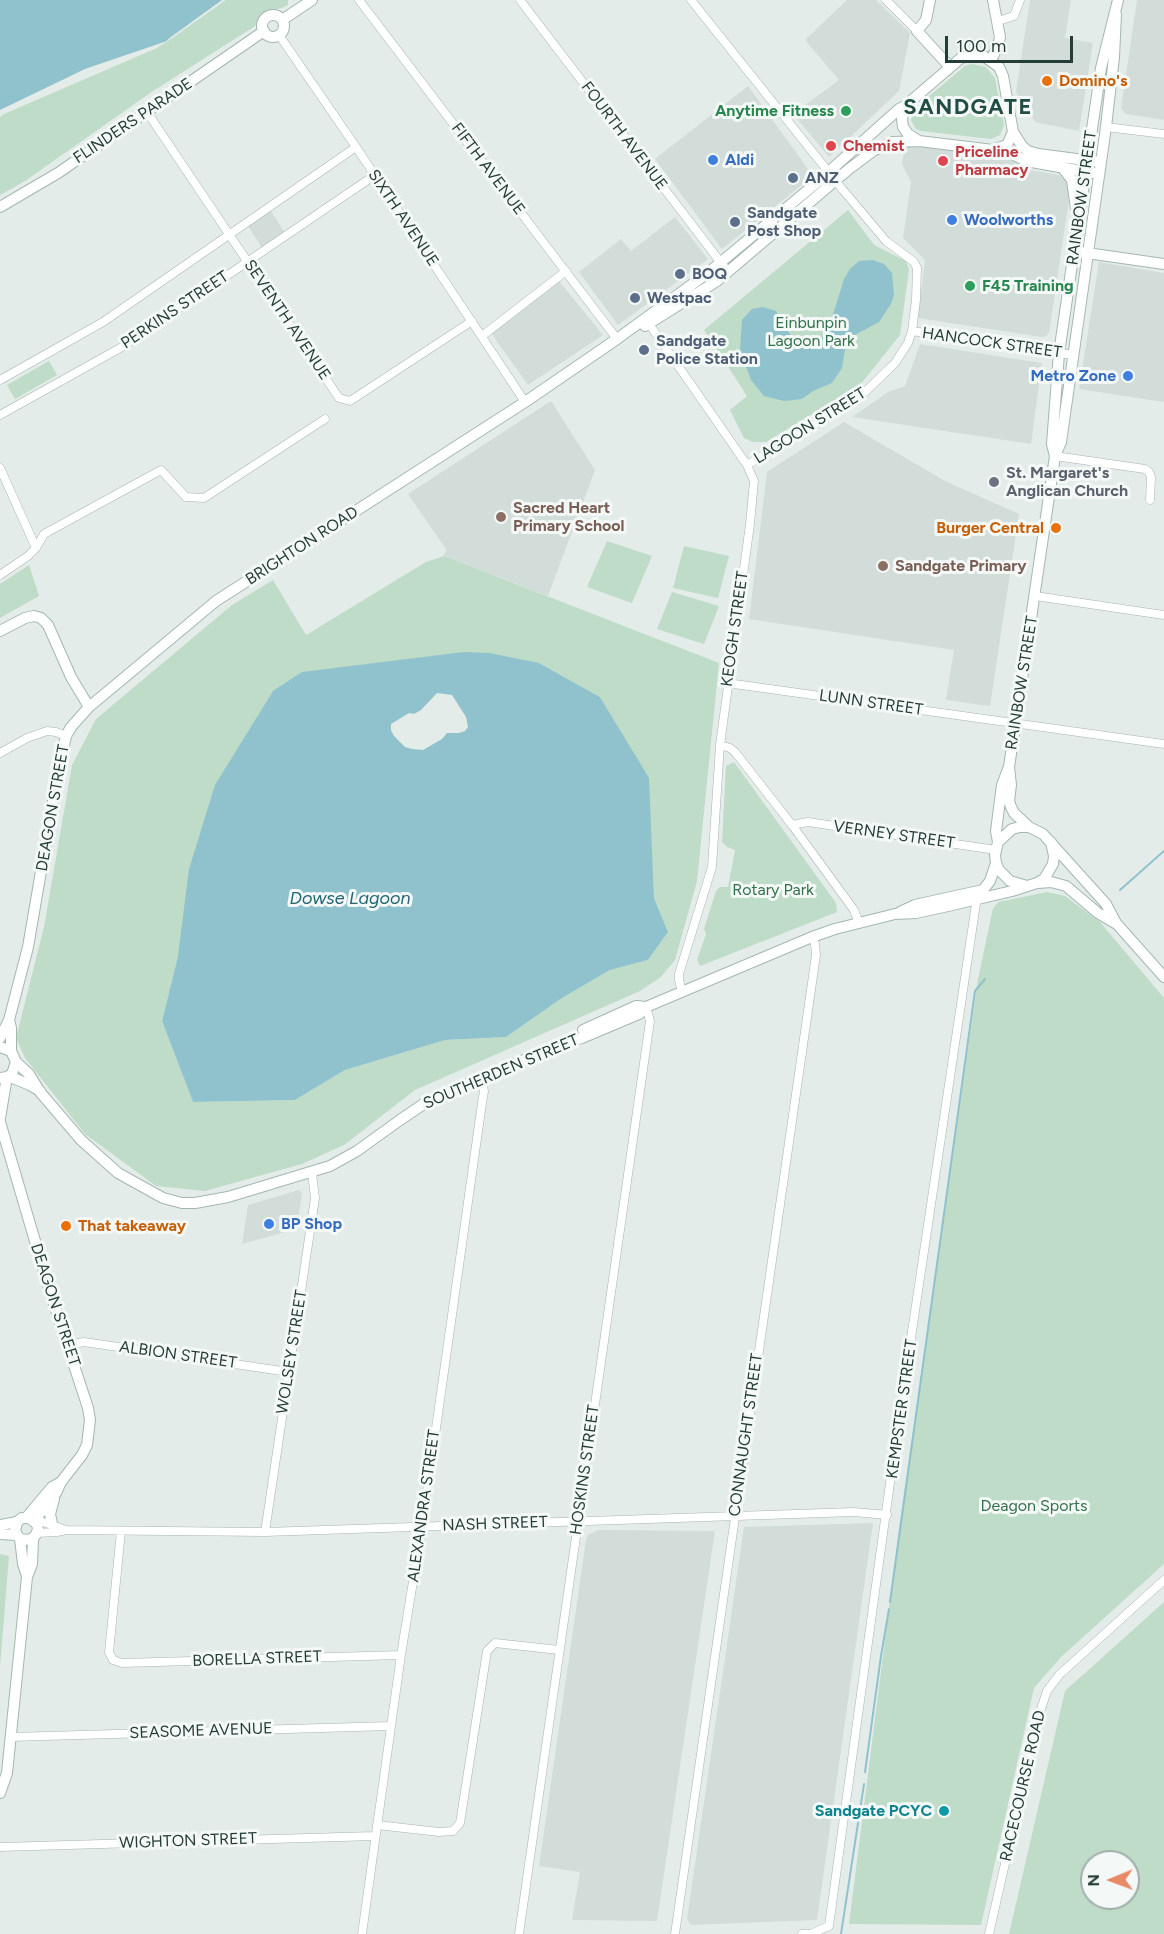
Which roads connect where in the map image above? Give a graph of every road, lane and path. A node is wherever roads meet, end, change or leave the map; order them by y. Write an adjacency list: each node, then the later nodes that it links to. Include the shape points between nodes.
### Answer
1 (312, 0): 11 (main road)
2 (358, 0): 40 (street, FIFTH AVENUE)
3 (519, 0): 38 (street, FOURTH AVENUE)
4 (691, 0): 29 (street)
5 (886, 0): 14 (street)
6 (930, 0): 14 (main road, via 926,20)
7 (993, 0): 12 (main road)
8 (1020, 0): 12 (street, via 1014,16)
9 (1118, 0): 10 (main road, RAINBOW STREET)
10 (1116, 14): 20 (main road, RAINBOW STREET); 26 (main road, RAINBOW STREET, via 1103,61)
11 (282, 20): 13 (main road, via 277,15 266,18); 15 (main road, via 284,30)
12 (998, 21): 16 (main road, via 999,43)
13 (264, 31): 15 (main road, via 269,36); 19 (main road, FLINDERS PARADE)
14 (917, 31): 17 (main road)
15 (279, 35): 24 (street, SIXTH AVENUE)
16 (991, 60): 17 (main road, BRIGHTON ROAD, via 971,55); 21 (main road, via 1003,76)
17 (950, 67): 18 (main road, BRIGHTON ROAD)
18 (905, 105): 23 (main road, via 903,127); 29 (main road, BRIGHTON ROAD)
19 (147, 112): 32 (main road, FLINDERS PARADE); 34 (street, SEVENTH AVENUE)
20 (1106, 127): 22 (street); 28 (main road, RAINBOW STREET)
21 (1013, 132): 25 (main road); 26 (main road, via 1028,151)
22 (1164, 134)
23 (919, 141): 25 (main road, via 988,150); 31 (main road, BRIGHTON ROAD, via 886,144 862,158)
24 (356, 147): 30 (street, SIXTH AVENUE); 34 (street, PERKINS STREET)
25 (1001, 148): 27 (main road, via 1026,161)
26 (1086, 166): 27 (main road); 28 (main road); 33 (main road, RAINBOW STREET)
27 (1062, 167): 33 (main road, via 1072,180)
28 (1100, 168): 36 (main road, RAINBOW STREET)
29 (828, 172): 31 (street); 38 (main road, BRIGHTON ROAD)
30 (375, 175): 37 (street, PERKINS STREET); 42 (street, SIXTH AVENUE)
31 (836, 181): 41 (main road, BRIGHTON ROAD); 44 (street, LAGOON STREET, via 886,241 914,262 917,281)
32 (0, 207)
33 (1079, 221): 35 (main road, RAINBOW STREET)
34 (229, 235): 37 (street, SEVENTH AVENUE); 49 (street, PERKINS STREET, via 103,322)
35 (1074, 251): 36 (main road); 47 (main road, RAINBOW STREET)
36 (1087, 253): 39 (main road); 48 (main road, RAINBOW STREET)
37 (247, 261): 42 (street, SEVENTH AVENUE, via 339,398 350,401); 51 (street, PERKINS STREET, via 122,347)
38 (721, 263): 41 (street, FOURTH AVENUE); 43 (main road, BRIGHTON ROAD)
39 (1164, 264)
40 (566, 271): 45 (street); 46 (street, FIFTH AVENUE)
41 (728, 272): 43 (main road, BRIGHTON ROAD)
42 (472, 321): 45 (street, SIXTH AVENUE)
43 (647, 321): 46 (main road, BRIGHTON ROAD); 54 (street, KEOGH STREET)
44 (912, 331): 47 (street, HANCOCK STREET); 54 (street, LAGOON STREET, via 903,353 865,392)
45 (482, 336): 50 (street, SIXTH AVENUE)
46 (617, 339): 50 (main road, BRIGHTON ROAD)
47 (1059, 353): 48 (street, HANCOCK STREET); 53 (main road, RAINBOW STREET, via 1052,444)
48 (1073, 355): 53 (main road, RAINBOW STREET)
49 (0, 380)
50 (525, 402): 63 (main road, BRIGHTON ROAD, via 216,601)
51 (0, 415)
52 (325, 419): 57 (street, via 204,498 186,497 161,470 44,534)
53 (1055, 456): 56 (street, via 1146,469 1151,477); 59 (main road, RAINBOW STREET)
54 (747, 465): 62 (street, KEOGH STREET, via 754,489)
55 (0, 468): 57 (street)
56 (1150, 500)
57 (36, 548): 58 (street)
58 (0, 575)
59 (1035, 596): 60 (street); 64 (main road, RAINBOW STREET)
60 (1164, 615)
61 (0, 631): 63 (main road, via 25,618 41,618)
62 (727, 683): 64 (street, LUNN STREET); 67 (street, KEOGH STREET)
63 (89, 707): 65 (main road, BRIGHTON ROAD)
64 (1016, 722): 66 (street, LUNN STREET); 69 (main road, RAINBOW STREET)
65 (66, 736): 68 (street, via 46,731); 83 (main road, DEAGON STREET, via 28,947)
66 (1164, 744)
67 (720, 745): 70 (street, via 735,752); 81 (street, via 712,867 679,975)
68 (0, 753)
69 (1009, 767): 71 (main road, RAINBOW STREET, via 1009,801 1014,813); 73 (main road, RAINBOW STREET, via 1002,785)
70 (792, 825): 73 (street, VERNEY STREET, via 808,822); 78 (street, via 854,910)
71 (1029, 827): 72 (main road); 73 (main road, via 1012,829)
72 (1051, 842): 75 (main road, via 1053,864 1044,879); 77 (main road, via 1106,904)
73 (997, 846): 74 (main road)
74 (996, 863): 75 (main road, via 1010,881); 76 (main road, via 987,886)
75 (1032, 885): 76 (main road, SOUTHERDEN STREET); 77 (main road, via 1051,882 1066,886)
76 (977, 896): 78 (main road, SOUTHERDEN STREET, via 915,905); 98 (street, KEMPSTER STREET)
77 (1116, 923): 80 (main road)
78 (859, 924): 79 (main road, SOUTHERDEN STREET)
79 (812, 937): 81 (main road, SOUTHERDEN STREET); 99 (street, CONNAUGHT STREET, via 816,955)
80 (1164, 977)
81 (682, 992): 82 (main road, SOUTHERDEN STREET)
82 (646, 1007): 89 (main road, SOUTHERDEN STREET, via 639,1014); 100 (street, HOSKINS STREET, via 650,1021)
83 (9, 1020): 84 (main road, DEAGON STREET); 86 (main road, DEAGON STREET)
84 (0, 1038)
85 (0, 1047): 86 (main road)
86 (11, 1051): 87 (main road, SOUTHERDEN STREET)
87 (16, 1062): 88 (main road, via 14,1070); 90 (main road, SOUTHERDEN STREET)
88 (5, 1077): 90 (main road, SOUTHERDEN STREET); 91 (main road)
89 (481, 1078): 93 (main road, SOUTHERDEN STREET, via 428,1101 345,1159); 104 (street, ALEXANDRA STREET, via 484,1091)
90 (40, 1092): 93 (main road, SOUTHERDEN STREET, via 102,1160 163,1198 182,1203 206,1201)
91 (0, 1118)
92 (0, 1122): 94 (main road, DEAGON STREET)
93 (312, 1173): 95 (street, WOLSEY STREET, via 315,1198)
94 (68, 1345): 95 (street, ALBION STREET, via 84,1341); 96 (main road, DEAGON STREET, via 90,1426 87,1445)
95 (289, 1372): 107 (street, WOLSEY STREET)
96 (61, 1482): 97 (main road, DEAGON STREET); 103 (main road, DEAGON STREET, via 52,1487)
97 (54, 1496): 101 (main road); 103 (main road, DEAGON STREET)
98 (887, 1515): 99 (street, NASH STREET, via 854,1512); 123 (street, KEMPSTER STREET, via 829,1926)
99 (734, 1517): 100 (street, NASH STREET); 122 (street, CONNAUGHT STREET)
100 (578, 1522): 104 (street, NASH STREET); 112 (street, HOSKINS STREET)
101 (52, 1524): 103 (street, NASH STREET); 105 (street, NASH STREET)
102 (0, 1525): 103 (main road)
103 (30, 1526): 105 (street, NASH STREET, via 57,1533); 109 (main road, via 26,1541); 109 (main road, via 15,1528); 110 (main road, via 32,1564)
104 (422, 1527): 107 (street, NASH STREET); 113 (street, ALEXANDRA STREET)
105 (66, 1530): 106 (street, NASH STREET)
106 (122, 1531): 107 (street, NASH STREET); 113 (street, BORELLA STREET, via 109,1652 113,1660 122,1663)
107 (265, 1532)
108 (0, 1534): 109 (main road)
109 (18, 1537): 110 (main road)
110 (27, 1577): 115 (main road)
111 (1164, 1580): 124 (street, RACECOURSE ROAD, via 1059,1675 1047,1691)
112 (559, 1650): 117 (street, via 495,1643 487,1651 460,1823 453,1831); 121 (street, HOSKINS STREET)
113 (401, 1655): 114 (street, ALEXANDRA STREET)
114 (391, 1726): 115 (street, SEASOME AVENUE); 117 (street, ALEXANDRA STREET)
115 (11, 1737): 116 (main road, via 7,1773)
116 (0, 1793)
117 (377, 1825): 118 (street, ALEXANDRA STREET)
118 (375, 1836): 119 (street, WIGHTON STREET); 120 (street, ALEXANDRA STREET)
119 (0, 1846)
120 (362, 1934)
121 (519, 1934)
122 (675, 1934)
123 (802, 1934)
124 (988, 1934)

